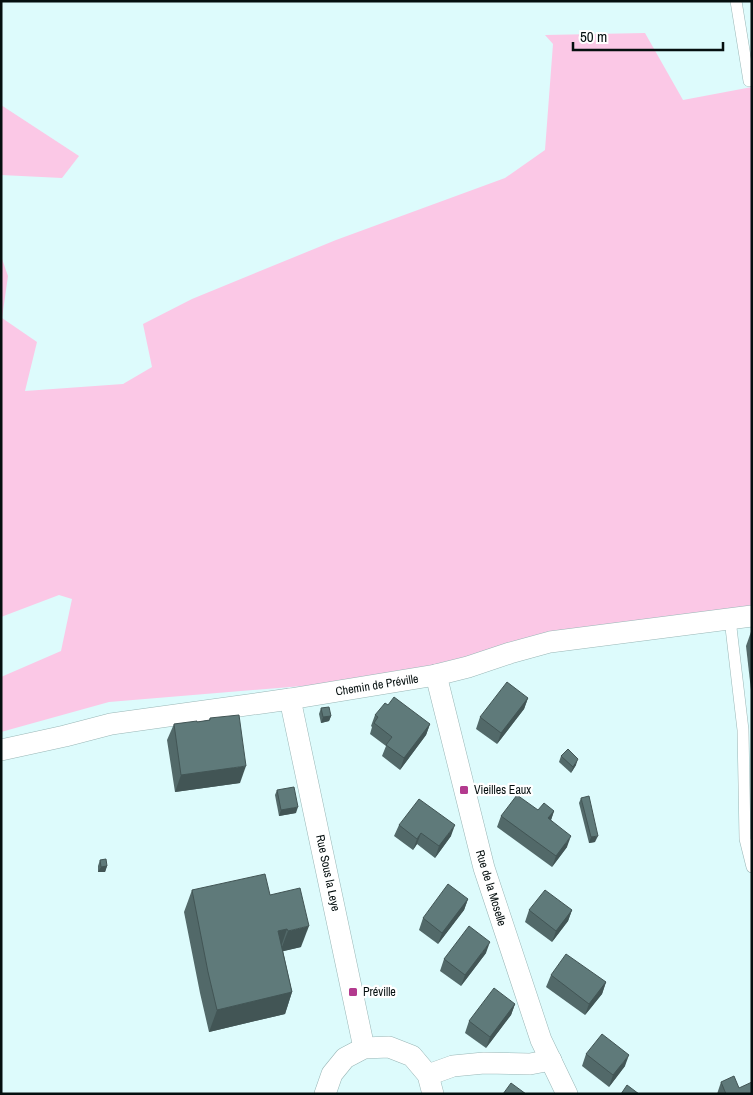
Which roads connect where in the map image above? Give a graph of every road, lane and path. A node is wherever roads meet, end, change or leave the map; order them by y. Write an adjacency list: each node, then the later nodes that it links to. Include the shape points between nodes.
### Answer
1 (736, 1): 2 (lane)
2 (748, 80)
3 (752, 616): 4 (street, Chemin de Préville)
4 (730, 619): 5 (street, Chemin de Préville, via 550,642); 8 (lane, via 743,730 745,839)
5 (436, 675): 6 (street, Chemin de Préville); 10 (street, Rue de la Moselle, via 484,868 541,1040)
6 (290, 699): 7 (street, Chemin de Préville, via 111,724); 9 (street, Rue Sous la Leye)
7 (1, 750)
8 (752, 868)
9 (364, 1048): 11 (street, via 389,1046 412,1056); 12 (street, via 345,1058 332,1074)
10 (551, 1060): 11 (street, via 530,1064 453,1066); 13 (street, Rue de la Moselle)
11 (430, 1085)
12 (325, 1094)
13 (567, 1094)

